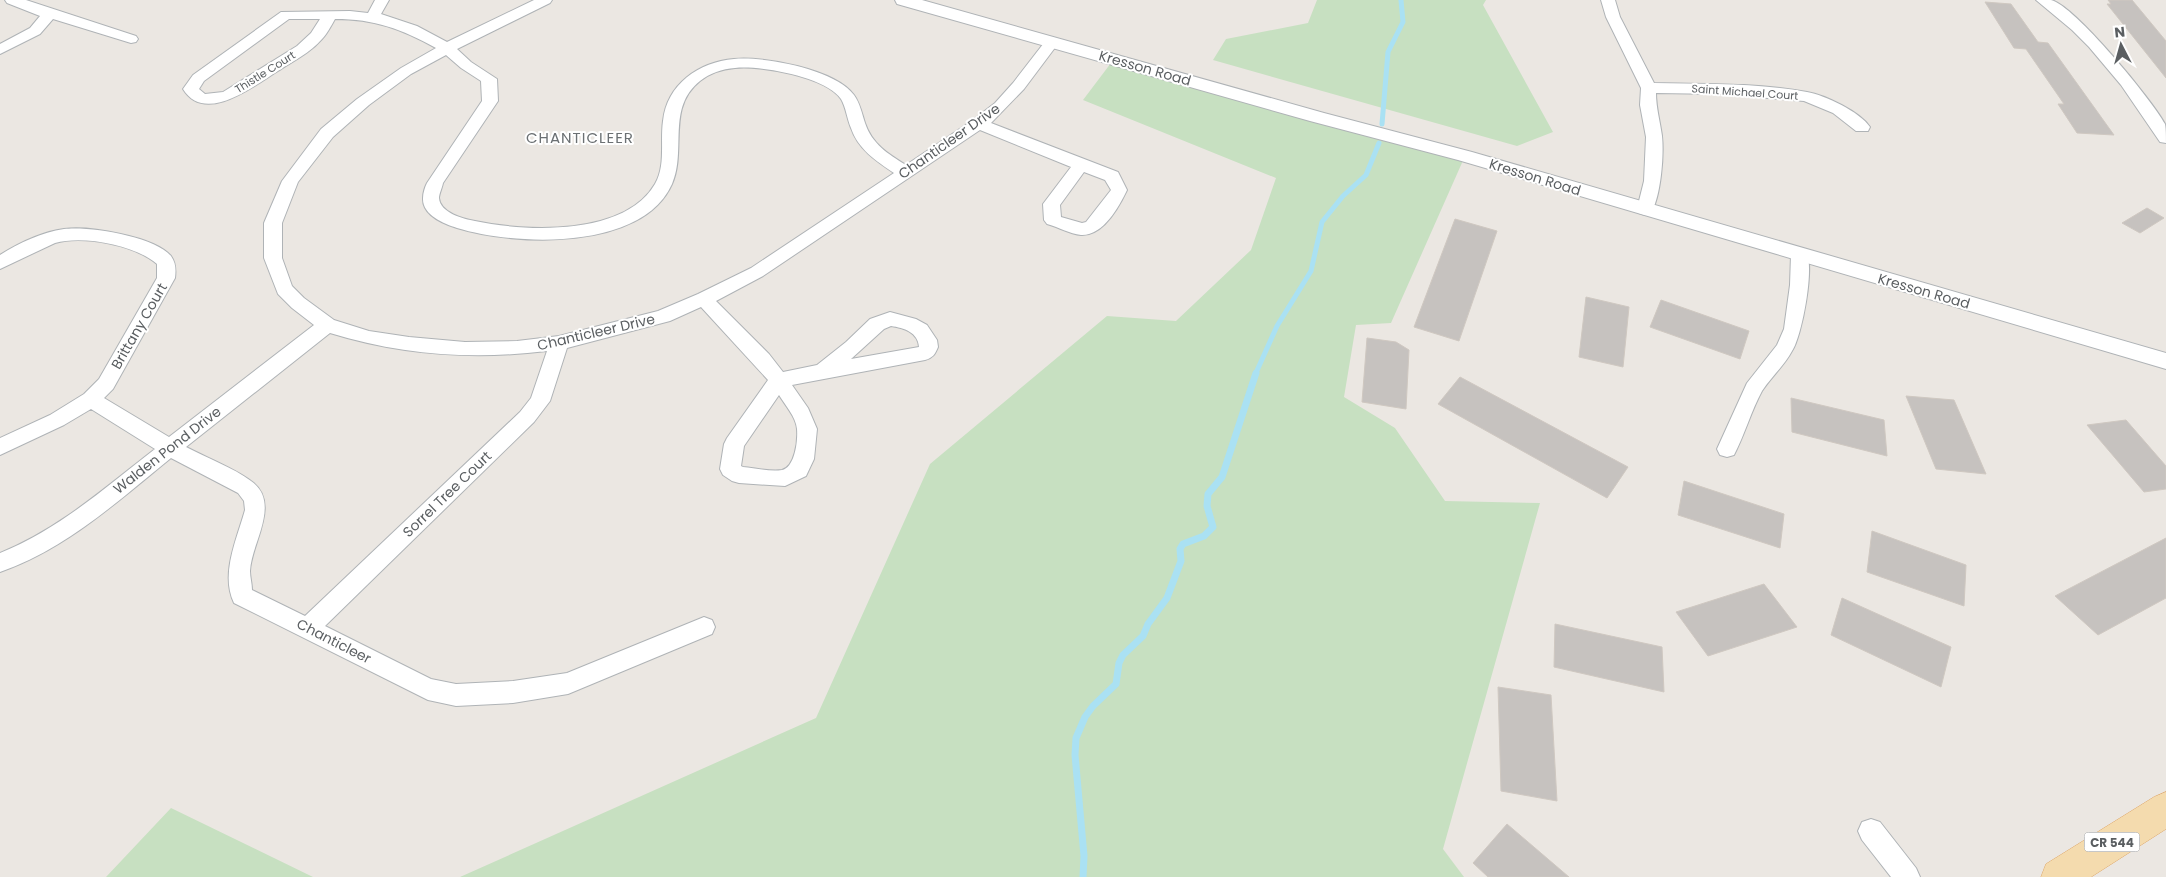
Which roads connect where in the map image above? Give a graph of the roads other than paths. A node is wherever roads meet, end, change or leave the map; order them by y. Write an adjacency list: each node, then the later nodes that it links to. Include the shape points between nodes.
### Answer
1 (12, 0): 9 (street)
2 (370, 0): 3 (street)
3 (377, 0)
4 (382, 0): 11 (street)
5 (545, 0): 14 (street, Chanticleer Drive)
6 (903, 0): 13 (street, Kresson Road)
7 (1608, 0): 16 (street, via 1613,17)
8 (2043, 0): 19 (street, via 2096,45)
9 (42, 11): 12 (street); 15 (street, via 47,21 40,28)
10 (330, 15): 10 (street, Thistle Court, via 317,36 302,49 227,96 202,99 191,89 198,78 286,15); 11 (street)
11 (372, 18): 14 (street, via 412,29)
12 (131, 39)
13 (1052, 42): 17 (street, Chanticleer Drive, via 1014,94); 22 (street, Kresson Road)
14 (447, 48): 21 (street, via 489,79 490,101 435,183 431,198 437,211 454,221 492,230 550,234 609,224 640,212 655,200 664,183 670,160 669,122 673,104 694,79 723,65 769,64 829,83 847,96 869,147); 26 (street, Chanticleer Drive, via 406,71 363,102 327,133 290,181 273,223 273,258 284,289)
15 (0, 50)
16 (1649, 88): 18 (street, Saint Michael Court, via 1721,89 1807,97 1839,110); 22 (street, via 1648,105 1654,138 1652,181)
17 (979, 124): 20 (street); 21 (street, Chanticleer Drive)
18 (1862, 127)
19 (2166, 138)
20 (1081, 165)
21 (905, 172): 25 (street, Chanticleer Drive, via 757,272)
22 (1645, 209): 23 (street, Kresson Road)
23 (1800, 255): 28 (street, Kresson Road); 34 (street, via 1793,329 1785,348 1754,388)
24 (0, 263): 31 (street, Brittany Court, via 22,250 70,234 105,238 150,249 163,258 167,266 166,278 106,384)
25 (704, 299): 27 (street, Chanticleer Drive, via 663,316); 30 (street)
26 (327, 326): 27 (street, Chanticleer Drive, via 369,338 446,347 517,348); 33 (street, Walden Pond Drive)
27 (559, 343): 37 (street, Sorrel Tree Court, via 540,401 527,417)
28 (2166, 361)
29 (823, 371): 29 (street, via 925,353 929,348 928,339 915,325 890,319 877,324); 30 (street)
30 (779, 380): 30 (street, via 801,413 807,429 804,459 799,470 785,478 739,475 730,469 734,444)
31 (91, 399): 32 (street, Brittany Court); 33 (street, Chanticleer)
32 (0, 447)
33 (170, 448): 35 (street, Walden Pond Drive, via 68,527); 37 (street, Chanticleer, via 245,488 254,499 255,510 239,571 242,596)
34 (1727, 449)
35 (0, 563)
36 (704, 627): 37 (street, Chanticleer, via 568,683 513,692 456,694 428,689)
37 (308, 628)
38 (2166, 809): 41 (main road, CR 544)
39 (1871, 831): 40 (street)
40 (1907, 877)
41 (2059, 877)

